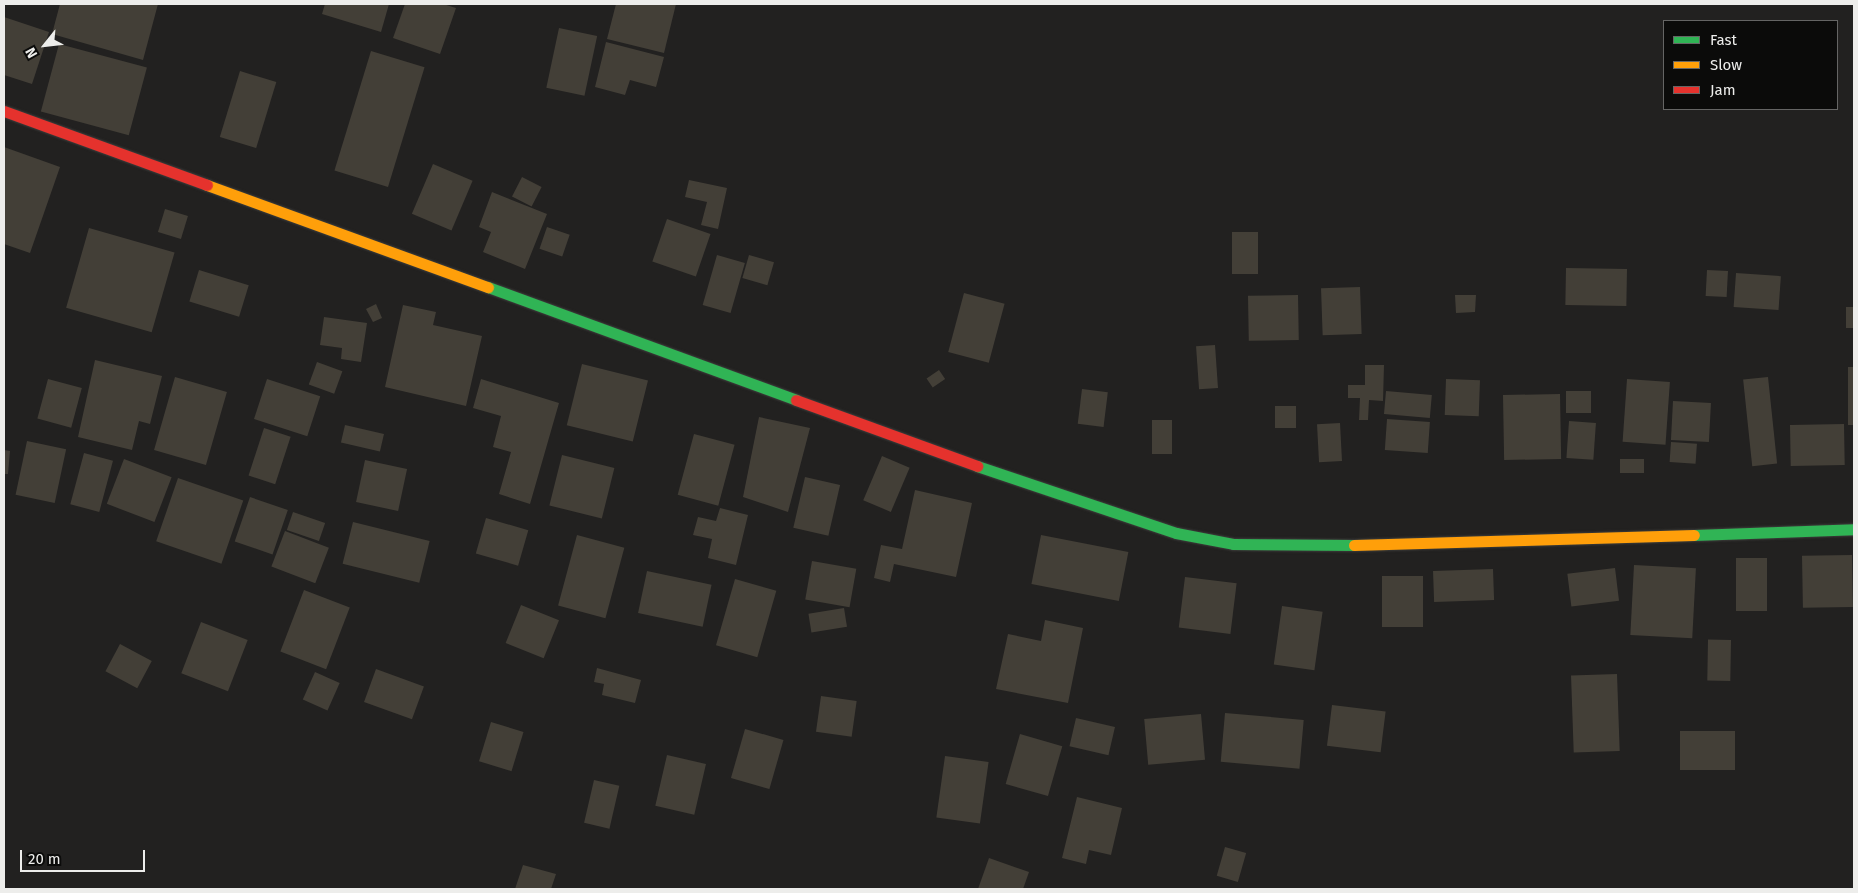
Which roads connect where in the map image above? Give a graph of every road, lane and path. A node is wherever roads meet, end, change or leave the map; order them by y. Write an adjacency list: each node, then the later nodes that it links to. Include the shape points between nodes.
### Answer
1 (4, 111): 2 (main road, via 1020,482 1176,533 1233,544 1304,546)
2 (1854, 529)

